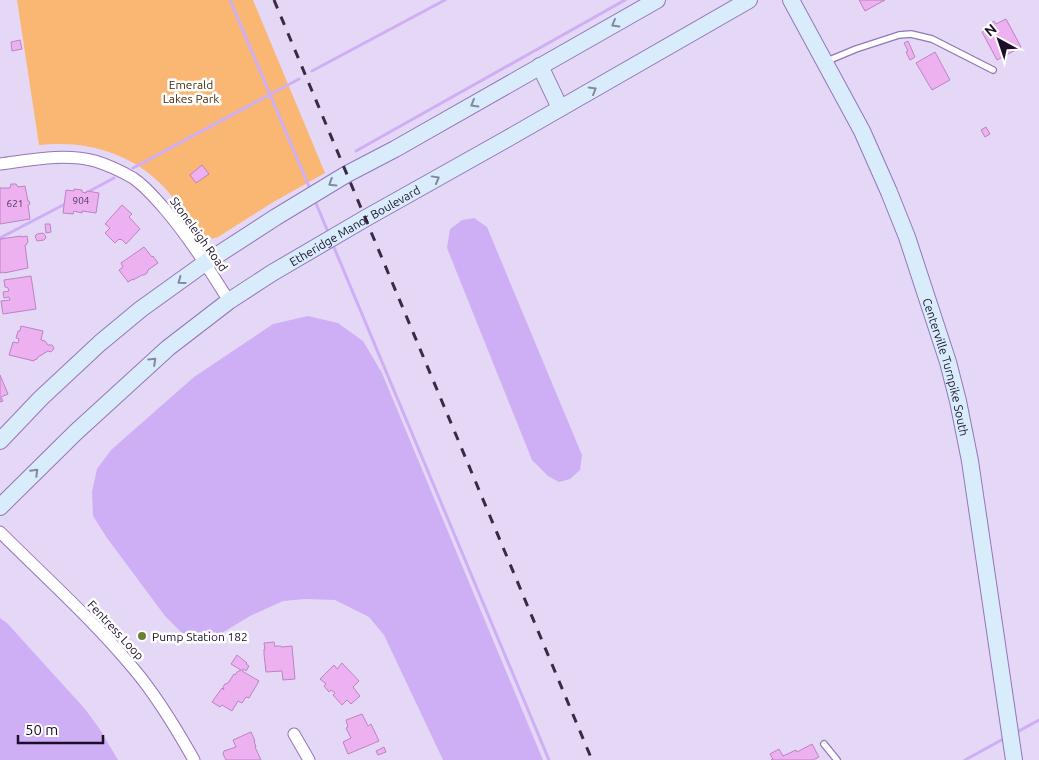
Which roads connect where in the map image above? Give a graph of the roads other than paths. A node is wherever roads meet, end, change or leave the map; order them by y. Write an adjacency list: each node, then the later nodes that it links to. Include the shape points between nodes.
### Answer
1 (657, 0): 5 (main road, one-way to 5)
2 (749, 0): 7 (main road, Etheridge Manor Boulevard, one-way to 2)
3 (791, 0): 4 (main road, Centerville Turnpike South)
4 (825, 62): 6 (lane, via 856,49 911,34 932,39); 19 (main road, Centerville Turnpike South, via 862,131 907,237 950,370 970,461)
5 (540, 66): 7 (main road); 9 (main road, one-way to 9, via 347,174)
6 (993, 70)
7 (560, 108): 10 (main road, Etheridge Manor Boulevard, one-way to 7, via 272,273)
8 (0, 164): 9 (street, Stoneleigh Road, via 71,158 94,160 114,167 153,195)
9 (205, 263): 10 (street, Stoneleigh Road); 11 (main road, one-way to 11, via 100,343)
10 (229, 301): 12 (main road, Etheridge Manor Boulevard, one-way to 10, via 168,348)
11 (0, 441)
12 (0, 507)
13 (0, 532): 16 (street, Fentress Loop, via 134,669 170,719)
14 (294, 734): 17 (street)
15 (824, 744): 18 (lane)
16 (194, 760)
17 (309, 760)
18 (837, 760)
19 (1014, 760)

